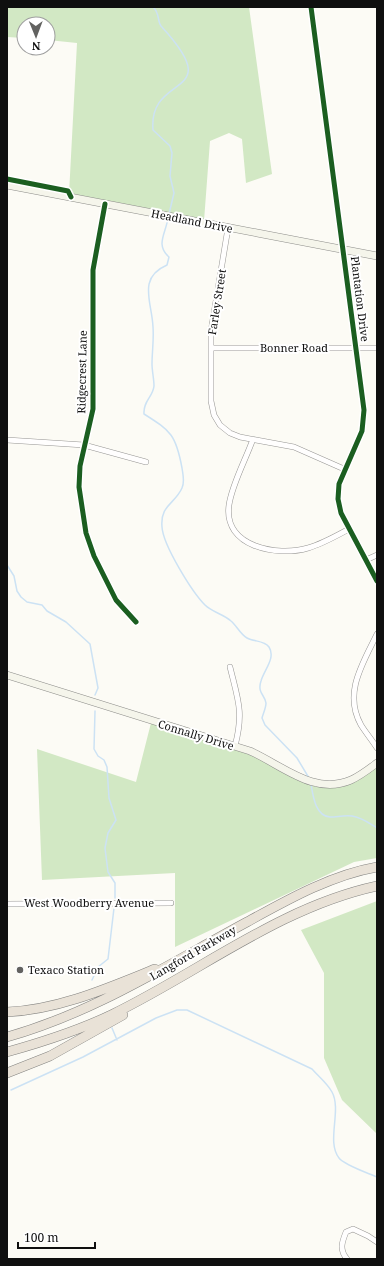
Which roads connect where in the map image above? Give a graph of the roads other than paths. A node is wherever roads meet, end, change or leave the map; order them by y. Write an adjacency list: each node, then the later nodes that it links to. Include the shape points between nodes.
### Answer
1 (312, 7): 5 (street, Plantation Drive)
2 (7, 185): 3 (street, Headland Drive)
3 (105, 204): 4 (street, Headland Drive); 12 (street, Ridgecrest Lane, via 93,270 93,409)
4 (228, 228): 5 (street, Headland Drive); 7 (street, Farley Street, via 212,317)
5 (344, 250): 6 (street, Headland Drive); 8 (street, Plantation Drive)
6 (377, 256)
7 (211, 348): 8 (street, Bonner Road); 10 (street, Farley Street, via 212,409 220,425 230,433)
8 (356, 348): 9 (street, Bonner Road); 14 (street, Plantation Drive, via 364,420 362,431)
9 (377, 348)
10 (253, 439): 14 (street, Farley Street, via 294,447); 15 (street, via 229,505 231,523 241,538 259,548 296,551 318,545)
11 (7, 440): 12 (street)
12 (84, 445): 13 (street); 19 (street, Ridgecrest Lane, via 79,487 86,532 94,556 116,600)
13 (146, 462)
14 (344, 469): 15 (street, Plantation Drive, via 338,499 341,513)
15 (349, 529): 17 (street, Plantation Drive)
16 (377, 555): 17 (street)
17 (366, 560): 18 (street, Plantation Drive)
18 (377, 581)
19 (136, 622)
20 (377, 634): 24 (street, via 357,676 354,695 356,713)
21 (230, 667): 23 (street, via 241,715)
22 (7, 675): 23 (street, Connally Drive)
23 (235, 746): 25 (street, Connally Drive, via 270,760 303,780 318,784 350,781)
24 (377, 748)
25 (377, 763)
26 (377, 867): 30 (highway, Langford Parkway, via 351,874 302,894)
27 (377, 886): 31 (highway, Langford Parkway, via 312,906 256,934)
28 (171, 903): 29 (street, West Woodberry Avenue)
29 (7, 904)
30 (182, 958): 32 (highway, via 88,995); 33 (highway, Langford Parkway, via 85,1009 56,1022)
31 (170, 983): 34 (highway, Langford Parkway, via 112,1014); 35 (highway, via 126,1013 76,1042)
32 (7, 1012)
33 (11, 1035)
34 (7, 1052)
35 (7, 1073)
36 (377, 1242): 37 (street, via 353,1230 346,1232 341,1243 343,1255)
37 (347, 1259)

